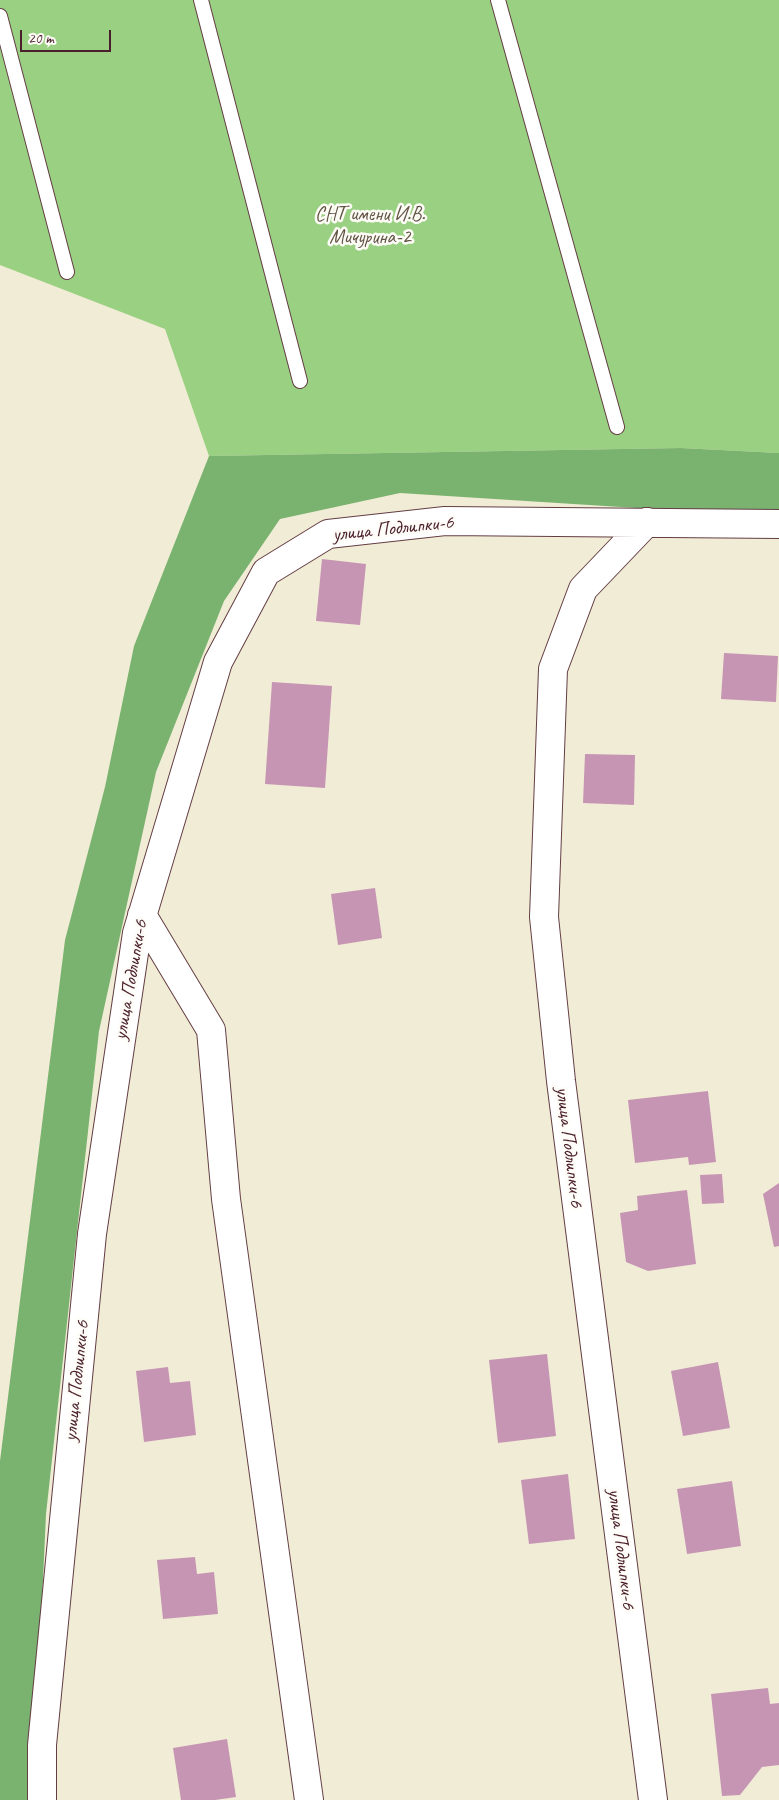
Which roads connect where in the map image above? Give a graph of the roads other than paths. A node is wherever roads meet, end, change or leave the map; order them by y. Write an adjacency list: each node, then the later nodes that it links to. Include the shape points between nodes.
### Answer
1 (201, 0): 5 (lane)
2 (498, 0): 6 (lane)
3 (0, 16): 4 (lane)
4 (67, 272)
5 (300, 381)
6 (617, 427)
7 (647, 522): 8 (street, улица Подлипки-6); 9 (street, улица Подлипки-6, via 445,522 328,534 266,572 218,662); 12 (street, улица Подлипки-6, via 582,589 553,669 544,917 561,1081)
8 (779, 524)
9 (142, 915): 10 (street, улица Подлипки-6, via 92,1234 42,1745); 11 (street, via 211,1030 226,1199)
10 (42, 1800)
11 (309, 1800)
12 (653, 1800)

